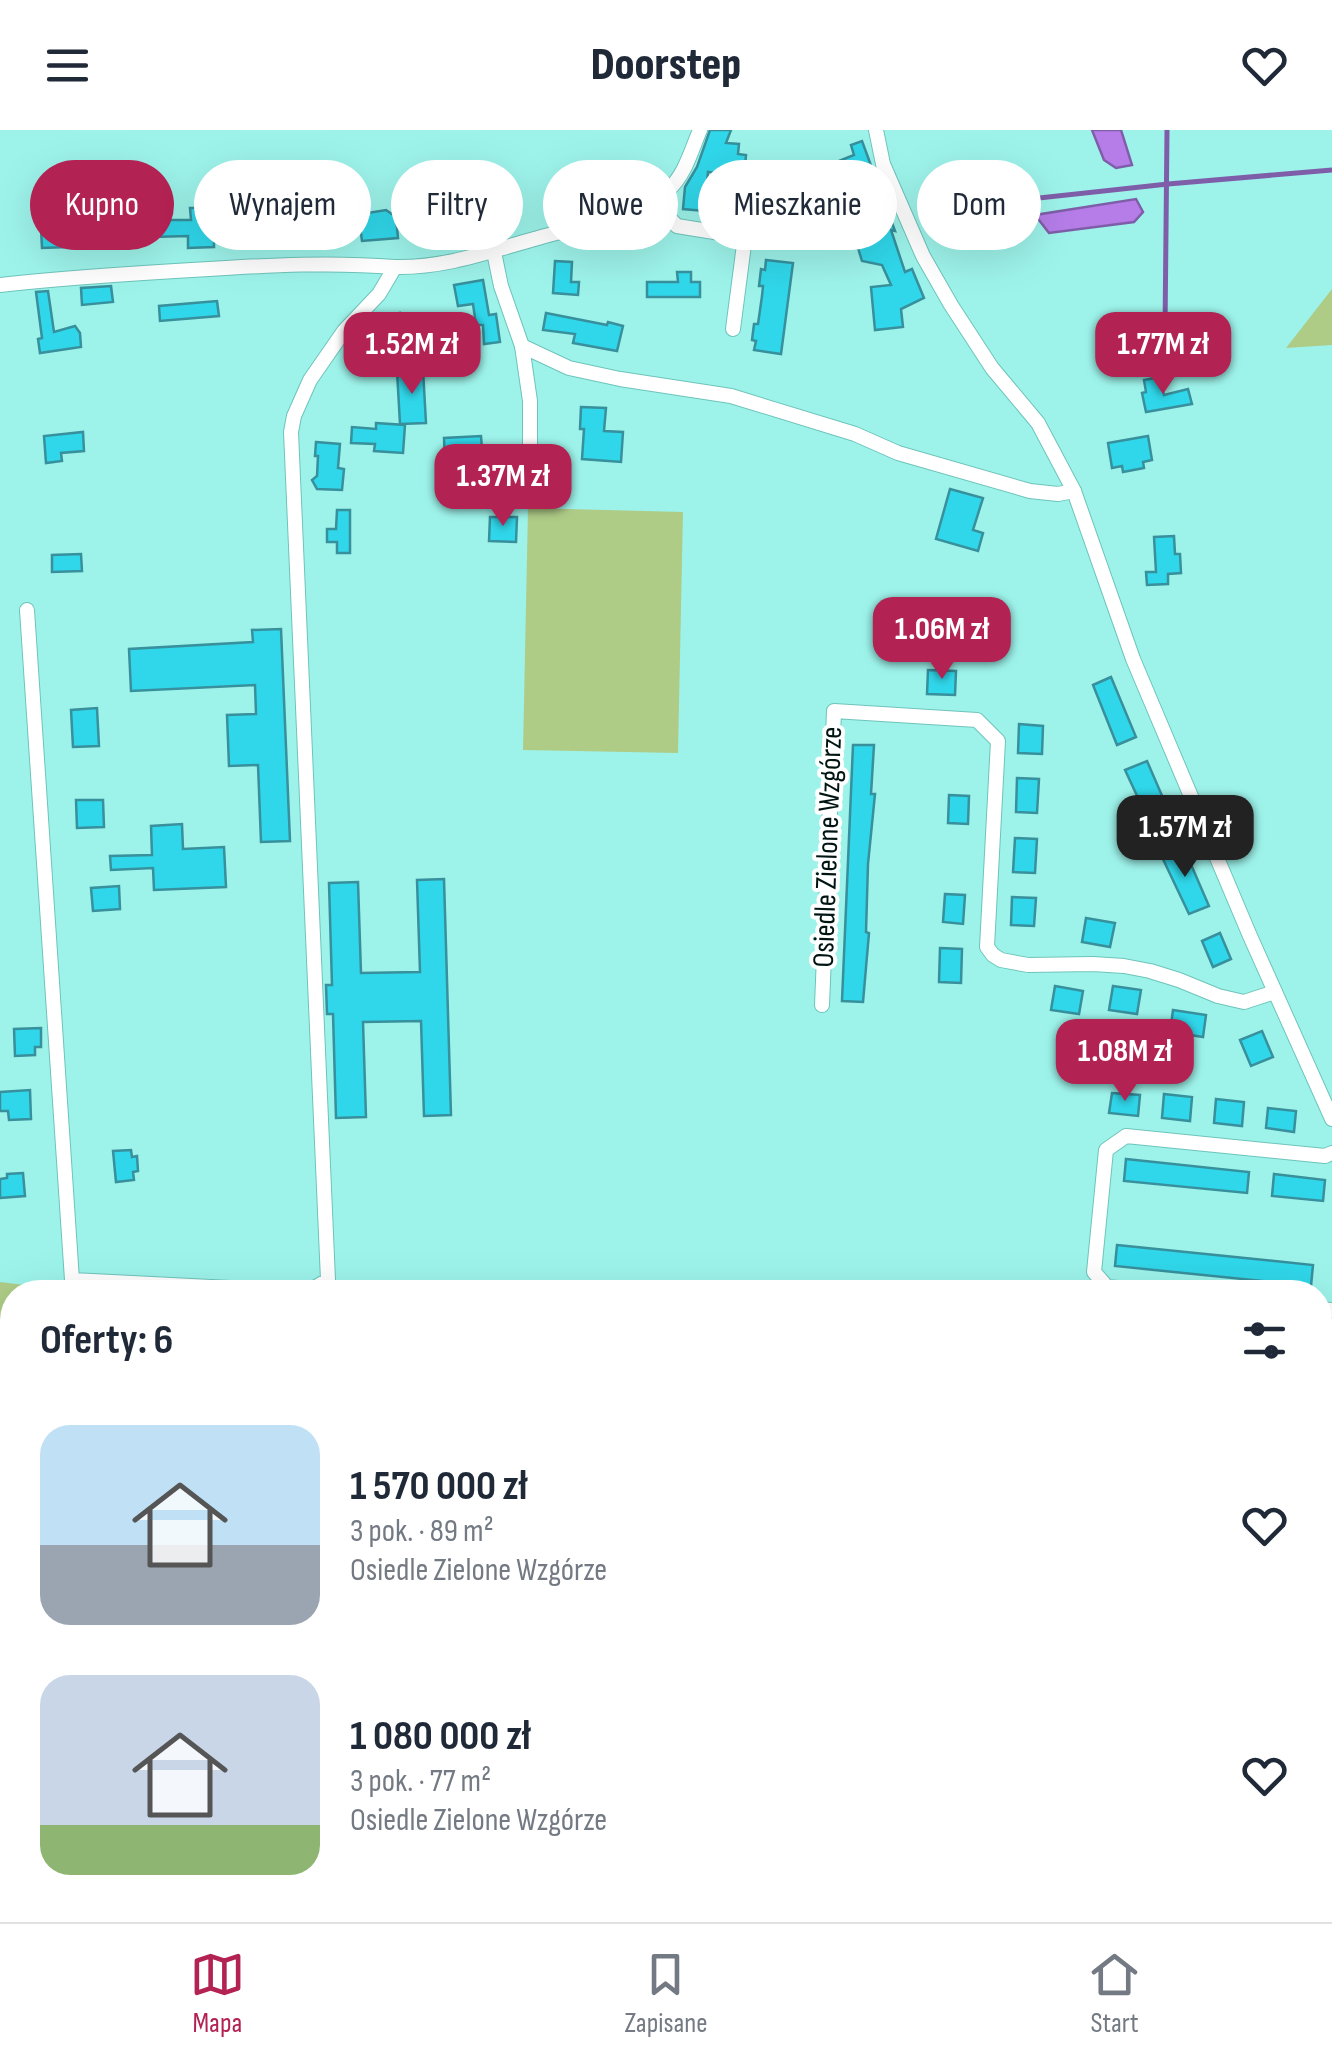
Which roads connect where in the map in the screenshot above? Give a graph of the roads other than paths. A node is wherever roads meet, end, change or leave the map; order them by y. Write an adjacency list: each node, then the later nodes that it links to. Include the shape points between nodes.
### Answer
1 (700, 130): 3 (street)
2 (876, 130): 11 (street, via 883,164 923,256 992,368 1038,424)
3 (678, 179)
4 (678, 226): 9 (street, via 745,236)
5 (543, 236): 6 (street)
6 (494, 252): 7 (street); 10 (street)
7 (395, 267): 8 (street, via 268,265); 19 (street, via 310,380 290,432)
8 (0, 285)
9 (733, 329)
10 (522, 346): 11 (street, via 569,368 731,396 1030,490); 12 (street)
11 (1074, 491): 14 (street, via 1133,660)
12 (530, 492)
13 (28, 610): 18 (street)
14 (1275, 992): 15 (street, Osiedle Zielone Wzgórze, via 1244,1002 1124,966 1028,965 993,955 987,946 998,741 977,720 834,711); 16 (street)
15 (822, 1005)
16 (1332, 1119)
17 (1332, 1153): 20 (street, via 1126,1136 1106,1150 1094,1272)
18 (72, 1280)
19 (328, 1280)
20 (1101, 1280)

